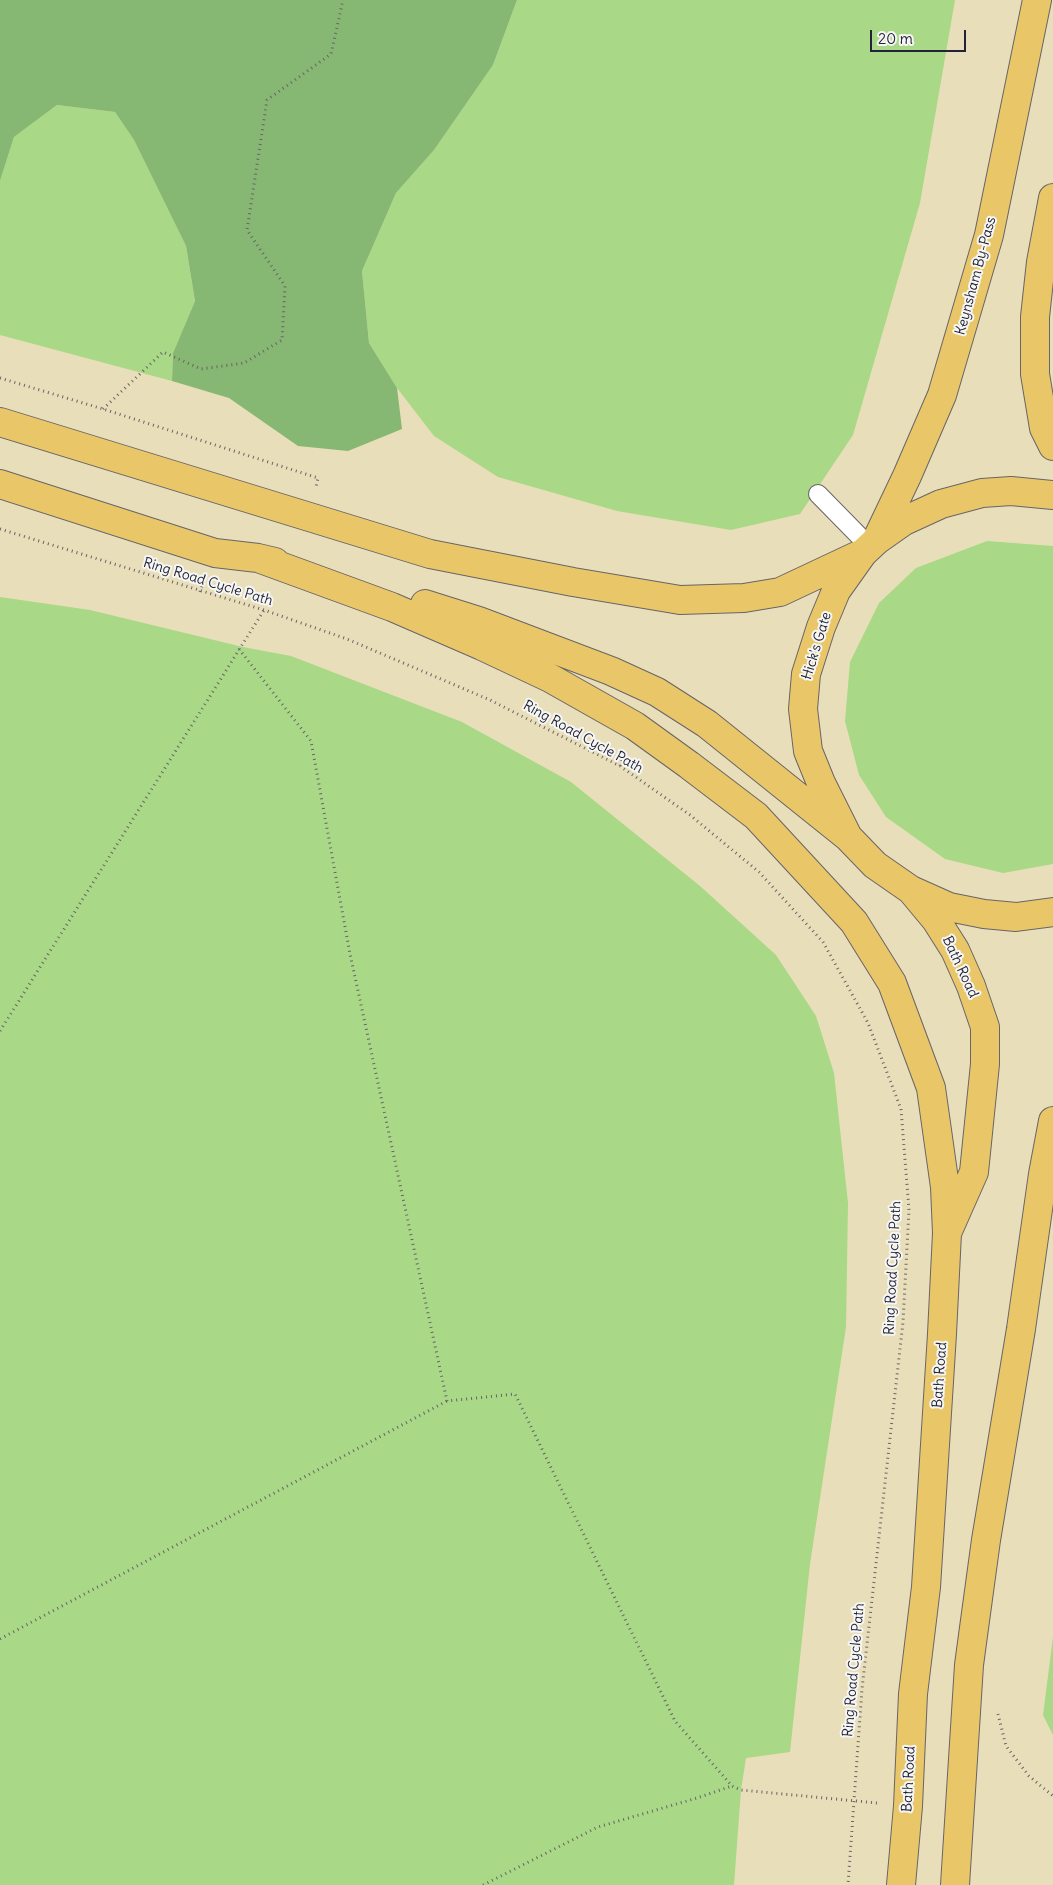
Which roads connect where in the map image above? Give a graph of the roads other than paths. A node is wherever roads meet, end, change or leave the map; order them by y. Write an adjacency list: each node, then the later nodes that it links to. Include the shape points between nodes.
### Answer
1 (1037, 0): 8 (highway, Keynsham By-Pass, via 989,235 942,395 907,476)
2 (1053, 198): 4 (highway, via 1035,317 1035,374 1044,428)
3 (0, 422): 8 (highway, via 430,554 680,600 744,598 780,592)
4 (1053, 446)
5 (0, 484): 9 (highway, via 215,553)
6 (818, 494): 8 (lane)
7 (1053, 495): 8 (highway, Hick's Gate, via 1011,491 982,493 941,504 904,521)
8 (870, 547): 10 (highway, Hick's Gate, via 836,591 820,627 806,674 803,709 808,751)
9 (258, 558): 10 (highway, via 408,598 612,670 707,724); 14 (highway, via 392,607 550,678 635,726 756,816 854,922 892,983 932,1088 945,1187)
10 (848, 837): 11 (highway, Hick's Gate, via 875,865)
11 (911, 890): 12 (highway, Hick's Gate, via 949,907 984,914 1016,916); 14 (highway, Bath Road, via 955,950 985,1027 985,1064 974,1172)
12 (1053, 912)
13 (1053, 1121): 16 (highway, via 969,1665)
14 (947, 1233): 15 (highway, Bath Road, via 926,1588 913,1694)
15 (902, 1885)
16 (955, 1885)

